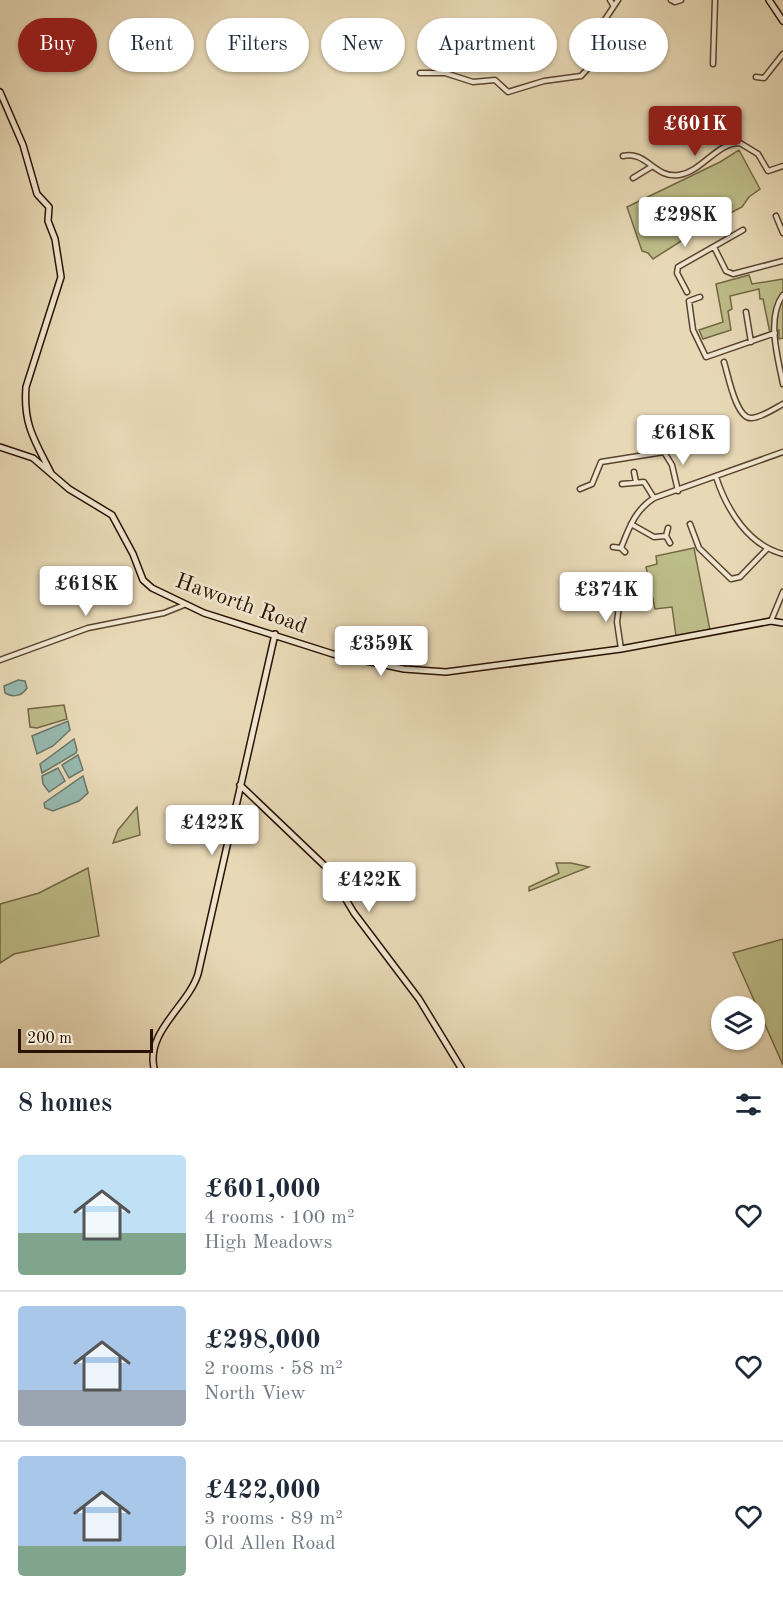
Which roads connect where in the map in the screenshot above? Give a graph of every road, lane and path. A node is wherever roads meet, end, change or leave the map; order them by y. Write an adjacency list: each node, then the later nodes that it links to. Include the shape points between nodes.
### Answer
1 (610, 0): 7 (street)
2 (618, 0): 7 (street)
3 (671, 0): 4 (street)
4 (681, 0)
5 (715, 0): 10 (street)
6 (769, 0): 8 (street)
7 (613, 5): 11 (street, via 596,33 594,62 581,76 544,81 508,92 495,80 473,82 445,73)
8 (783, 21)
9 (783, 54): 12 (street, via 764,78)
10 (713, 64)
11 (420, 74)
12 (756, 77)
13 (0, 92): 39 (street, via 24,146 37,194 49,207 48,220 61,265 60,284 26,387 25,405 28,429)
14 (763, 150): 15 (street)
15 (759, 153): 17 (street, via 768,171); 18 (street, via 745,143 735,143 688,173 668,175)
16 (623, 156): 18 (street, via 636,155)
17 (783, 166)
18 (651, 167): 19 (street)
19 (633, 178)
20 (776, 216): 22 (street)
21 (743, 230): 23 (street)
22 (783, 233)
23 (714, 247): 24 (street, via 726,271 733,274); 25 (street, via 678,267)
24 (783, 261)
25 (687, 292)
26 (783, 295): 29 (street)
27 (700, 297): 30 (street, via 689,301 693,330 706,357)
28 (746, 312): 30 (street)
29 (775, 333): 30 (street); 32 (street)
30 (751, 342)
31 (783, 356): 32 (street)
32 (778, 357): 34 (street)
33 (724, 362): 35 (street, via 744,416 750,418)
34 (783, 384)
35 (783, 405)
36 (0, 447): 39 (street, Haworth Road, via 33,458)
37 (783, 452): 40 (street)
38 (634, 472): 41 (street)
39 (54, 477): 59 (street, Haworth Road, via 112,515 143,580)
40 (716, 477): 44 (street); 53 (street, via 734,517)
41 (636, 482): 42 (street); 45 (street, via 646,483)
42 (622, 484)
43 (580, 489): 44 (street, via 592,484 601,462 664,452 672,465)
44 (678, 491): 45 (street)
45 (654, 498): 46 (street, via 642,506)
46 (631, 524): 49 (street, via 654,537); 52 (street)
47 (690, 524): 53 (street, via 699,548 731,579 740,577)
48 (668, 528): 49 (street)
49 (666, 536): 50 (street)
50 (670, 543)
51 (613, 547): 52 (street)
52 (621, 548): 54 (street)
53 (766, 550): 55 (street)
54 (625, 552)
55 (783, 554)
56 (783, 592): 58 (street)
57 (620, 597): 63 (street, via 617,622)
58 (782, 598): 60 (street)
59 (184, 605): 62 (street, Haworth Road); 64 (street, via 164,613 88,628)
60 (771, 621): 61 (street, Haworth Road); 63 (street, Haworth Road)
61 (783, 623)
62 (274, 634): 63 (street, Haworth Road, via 333,654 421,672 502,666); 65 (street)
63 (621, 649)
64 (0, 660)
65 (240, 785): 66 (street, via 195,981 159,1037); 67 (street, via 327,868 354,913 419,999)
66 (154, 1068)
67 (460, 1068)

